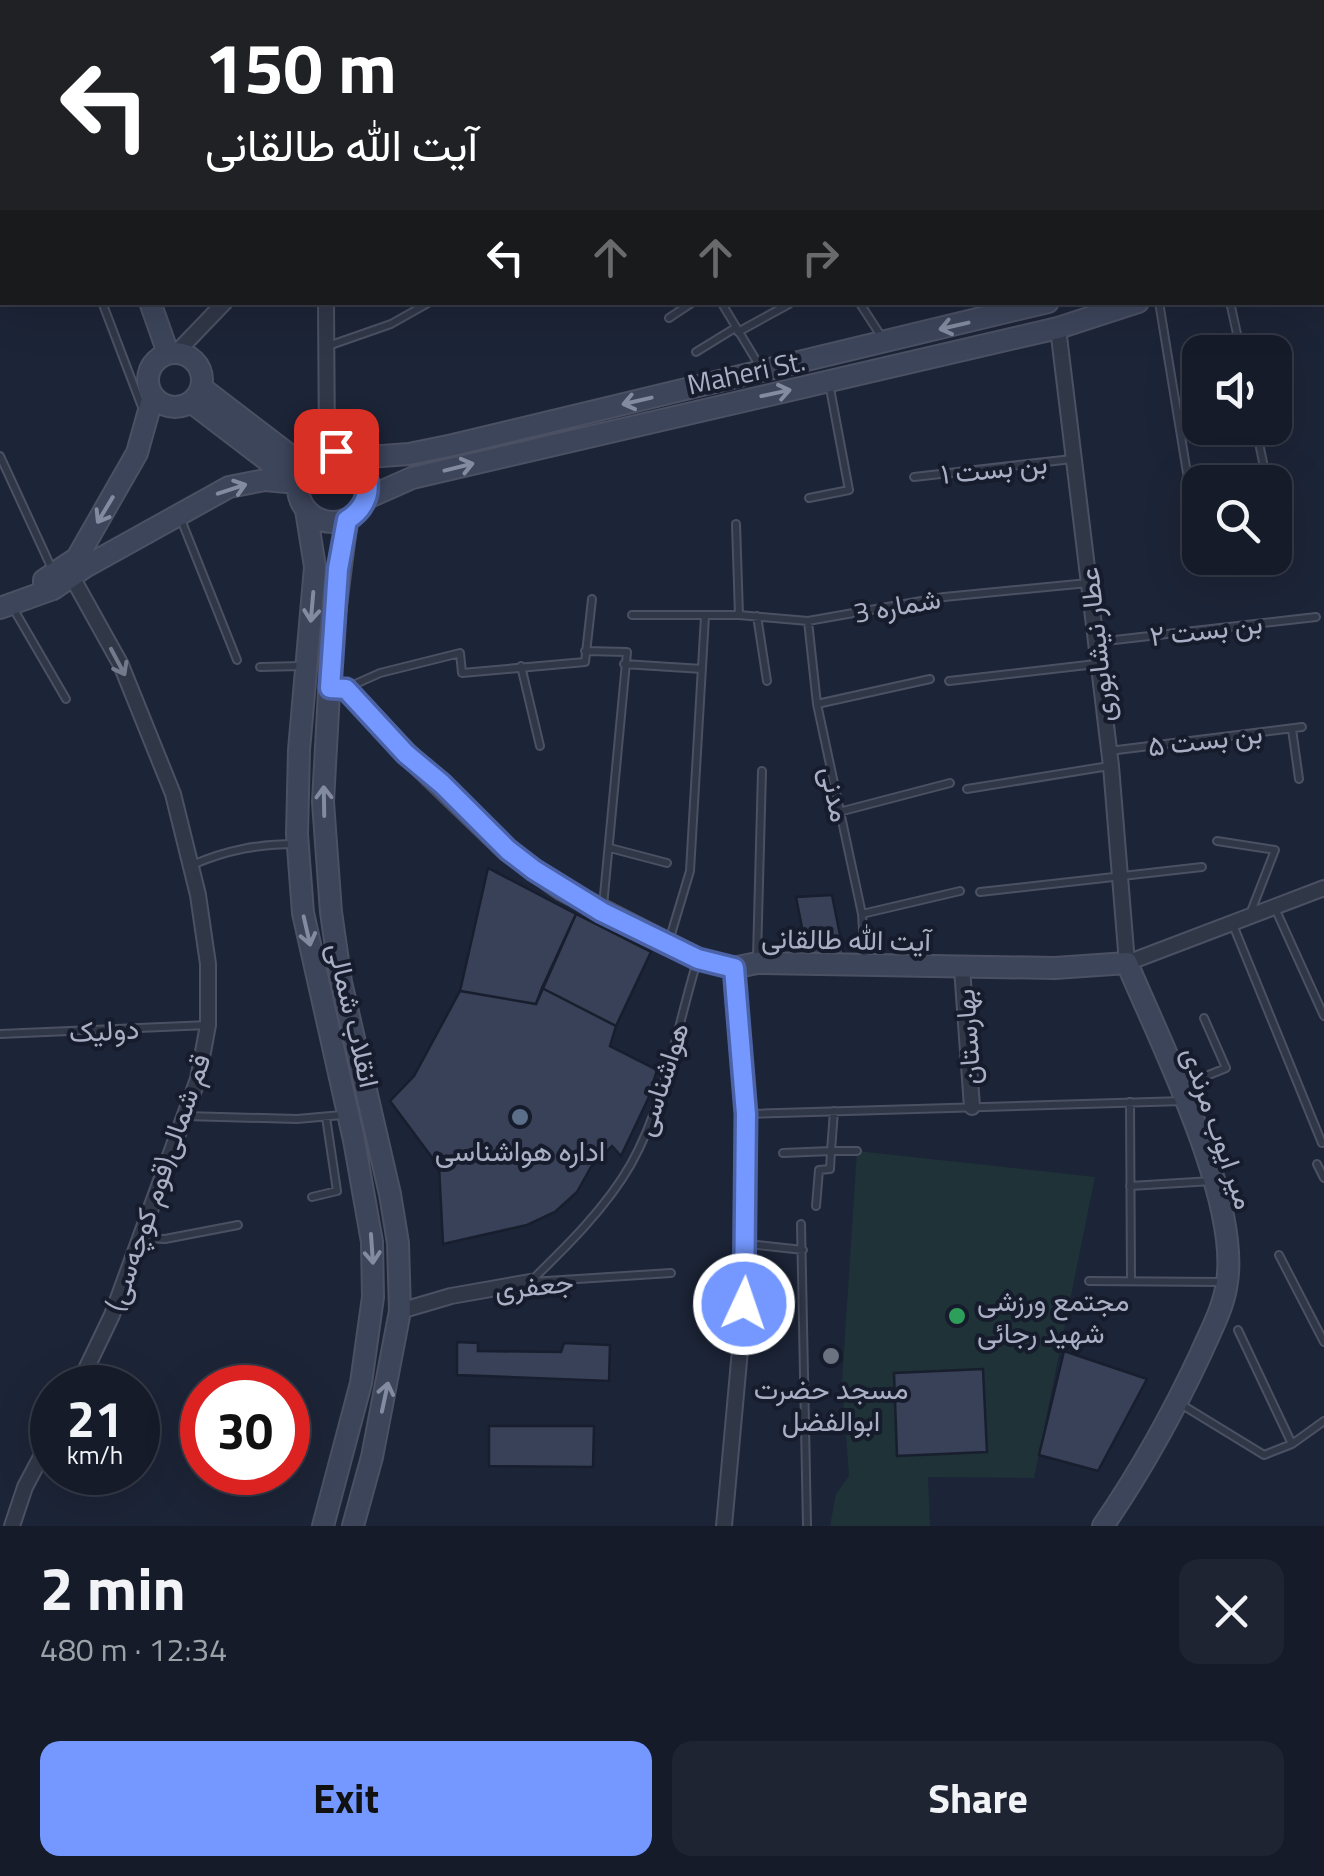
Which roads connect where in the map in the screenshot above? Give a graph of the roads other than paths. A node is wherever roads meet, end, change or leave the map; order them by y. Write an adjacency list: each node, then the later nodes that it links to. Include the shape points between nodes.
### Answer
1 (103, 305): 26 (lane)
2 (151, 305): 20 (street)
3 (221, 305): 20 (street)
4 (326, 305): 19 (street)
5 (425, 305): 19 (lane)
6 (688, 305): 14 (lane)
7 (722, 305): 16 (lane)
8 (787, 305): 16 (lane)
9 (861, 305): 18 (lane)
10 (1036, 305): 18 (street, Maheri St., one-way to 18)
11 (1129, 305): 15 (street, Maheri St.)
12 (1159, 305): 31 (lane)
13 (1231, 305): 17 (lane)
14 (669, 318)
15 (1058, 328): 23 (street, Maheri St.); 30 (street, عطار نیشابوری)
16 (736, 330): 21 (lane); 22 (lane)
17 (1237, 335)
18 (886, 342): 22 (street, Maheri St.)
19 (326, 346): 27 (street)
20 (173, 352): 24 (street, via 198,364 203,380); 25 (street, via 149,370)
21 (696, 352)
22 (764, 371): 29 (street, Maheri St., one-way to 29, via 409,454)
23 (828, 382): 34 (street, Maheri St., one-way to 23, via 412,478); 35 (lane, via 849,490)
24 (196, 395): 25 (street, via 184,406 167,406); 32 (street)
25 (153, 396): 26 (street)
26 (148, 422): 40 (street, one-way to 40, via 122,482)
27 (326, 452): 29 (street); 32 (street)
28 (0, 456): 40 (lane)
29 (355, 458): 34 (street, via 368,476)
30 (1074, 459): 33 (lane, بن بست ۱); 41 (street, عطار نیشابوری)
31 (1186, 465)
32 (301, 475): 36 (street, via 299,498); 37 (street, one-way to 32, via 230,488)
33 (914, 477)
34 (367, 498): 38 (street)
35 (808, 498)
36 (306, 510): 38 (street, via 325,522); 55 (street, انقلاب شمالی, one-way to 55, via 315,567)
37 (178, 513): 40 (street); 52 (lane)
38 (347, 520): 62 (street, انقلاب شمالی, via 338,569)
39 (736, 524): 44 (lane)
40 (64, 574): 43 (street); 78 (street, قم شمالی(قوم کوچه‌سی), one-way to 78, via 122,665 173,794)
41 (1089, 583): 49 (lane, شماره 3, via 944,597); 50 (street, عطار نیشابوری)
42 (592, 599): 51 (lane)
43 (10, 603): 63 (lane)
44 (739, 614): 46 (lane, شماره 3); 47 (lane, شماره 3)
45 (632, 616): 46 (lane, شماره 3)
46 (705, 616): 58 (lane)
47 (757, 616): 49 (lane, شماره 3); 61 (lane)
48 (1316, 617): 50 (lane, بن بست ۲)
49 (808, 621): 64 (lane, مدنی)
50 (1095, 642): 54 (street, عطار نیشابوری)
51 (586, 651): 53 (lane, via 626,652); 56 (lane, via 585,662)
52 (237, 660)
53 (624, 664): 58 (lane); 76 (lane)
54 (1097, 664): 60 (lane); 68 (street, عطار نیشابوری)
55 (307, 666): 57 (lane); 75 (street, انقلاب شمالی)
56 (522, 666): 62 (lane, via 462,673 460,653); 67 (lane)
57 (260, 667)
58 (702, 669): 89 (lane, via 690,871)
59 (930, 679): 64 (lane)
60 (949, 680)
61 (767, 681)
62 (338, 689): 85 (street, آیت الله طالقانی, via 508,850); 129 (street, انقلاب شمالی, one-way to 62, via 393,1210 331,912 323,802)
63 (66, 699)
64 (817, 704): 73 (lane, مدنی)
65 (1302, 728): 66 (lane, بن بست ۵)
66 (1292, 729): 68 (lane, بن بست ۵); 70 (lane)
67 (540, 746)
68 (1110, 758): 72 (lane, بن بست ۵); 80 (street, عطار نیشابوری)
69 (762, 771): 91 (lane)
70 (1299, 779)
71 (950, 783): 73 (lane)
72 (967, 789)
73 (840, 812): 86 (lane, مدنی)
74 (1217, 842): 87 (lane, via 1274,850)
75 (298, 844): 78 (lane, via 234,849); 104 (street, انقلاب شمالی, one-way to 104, via 303,913)
76 (610, 848): 77 (lane); 85 (lane)
77 (667, 863)
78 (191, 866): 98 (street, قم شمالی(قوم کوچه‌سی), via 208,964)
79 (1202, 867): 80 (lane)
80 (1122, 876): 83 (lane); 92 (street, عطار نیشابوری)
81 (1323, 890): 84 (street, آیت الله طالقانی)
82 (960, 892): 86 (lane)
83 (980, 892)
84 (1274, 905): 87 (street, آیت الله طالقانی); 96 (lane)
85 (602, 912): 89 (street, آیت الله طالقانی)
86 (862, 914): 93 (lane, مدنی)
87 (1249, 916): 88 (street, آیت الله طالقانی)
88 (1232, 924): 92 (street, آیت الله طالقانی); 108 (lane)
89 (668, 944): 90 (street, آیت الله طالقانی)
90 (698, 959): 94 (street, آیت الله طالقانی); 127 (lane, هواشناسی, via 661,1092 629,1166)
91 (757, 963): 93 (street, آیت الله طالقانی); 94 (street, آیت الله طالقانی)
92 (1127, 963): 95 (street, آیت الله طالقانی); 100 (street, میر ایوب مرندی)
93 (866, 967): 95 (street, آیت الله طالقانی)
94 (734, 968): 105 (street)
95 (962, 968): 102 (street, بهارستان)
96 (1324, 1016)
97 (1204, 1018): 100 (lane, via 1226,1068)
98 (208, 1025): 99 (lane, دولیک); 106 (street, قم شمالی(قوم کوچه‌سی))
99 (0, 1034)
100 (1181, 1094): 101 (lane); 114 (street, میر ایوب مرندی)
101 (1130, 1102): 102 (lane); 115 (lane)
102 (972, 1107): 103 (lane)
103 (834, 1112): 105 (lane); 109 (lane)
104 (348, 1114): 107 (lane); 136 (street, انقلاب شمالی, one-way to 136, via 372,1242 373,1297)
105 (746, 1114): 121 (street)
106 (184, 1116): 107 (lane); 120 (street, قم شمالی(قوم کوچه‌سی))
107 (326, 1118): 116 (lane, via 337,1191)
108 (1322, 1142)
109 (831, 1151): 110 (lane); 111 (lane); 117 (lane, via 830,1169 819,1170)
110 (857, 1151)
111 (783, 1153)
112 (1317, 1164): 113 (lane)
113 (1324, 1178)
114 (1214, 1181): 115 (lane); 128 (street, میر ایوب مرندی, via 1228,1241)
115 (1130, 1186): 126 (lane)
116 (312, 1197)
117 (816, 1206)
118 (238, 1224): 120 (lane, via 164,1240)
119 (801, 1224): 122 (lane)
120 (140, 1238): 132 (street, قم شمالی(قوم کوچه‌سی))
121 (747, 1244): 122 (lane); 142 (street)
122 (802, 1250): 143 (lane)
123 (1279, 1255): 131 (lane)
124 (671, 1273): 127 (lane, جعفری)
125 (1089, 1281): 126 (lane)
126 (1131, 1281): 128 (lane)
127 (530, 1282): 129 (street, جعفری)
128 (1228, 1282): 133 (street, میر ایوب مرندی)
129 (400, 1311): 137 (street, انقلاب شمالی, one-way to 129)
130 (1238, 1330): 135 (lane)
131 (1324, 1342)
132 (88, 1365)
133 (1178, 1402): 135 (lane, via 1264,1455); 144 (street, میر ایوب مرندی)
134 (1324, 1422): 135 (lane)
135 (1292, 1444)
136 (345, 1449): 137 (street, via 358,1462); 140 (street, انقلاب شمالی)
137 (372, 1456): 141 (street, انقلاب شمالی)
138 (30, 1477): 139 (street)
139 (12, 1526)
140 (323, 1526)
141 (353, 1526)
142 (724, 1526)
143 (807, 1526)
144 (1102, 1526)

